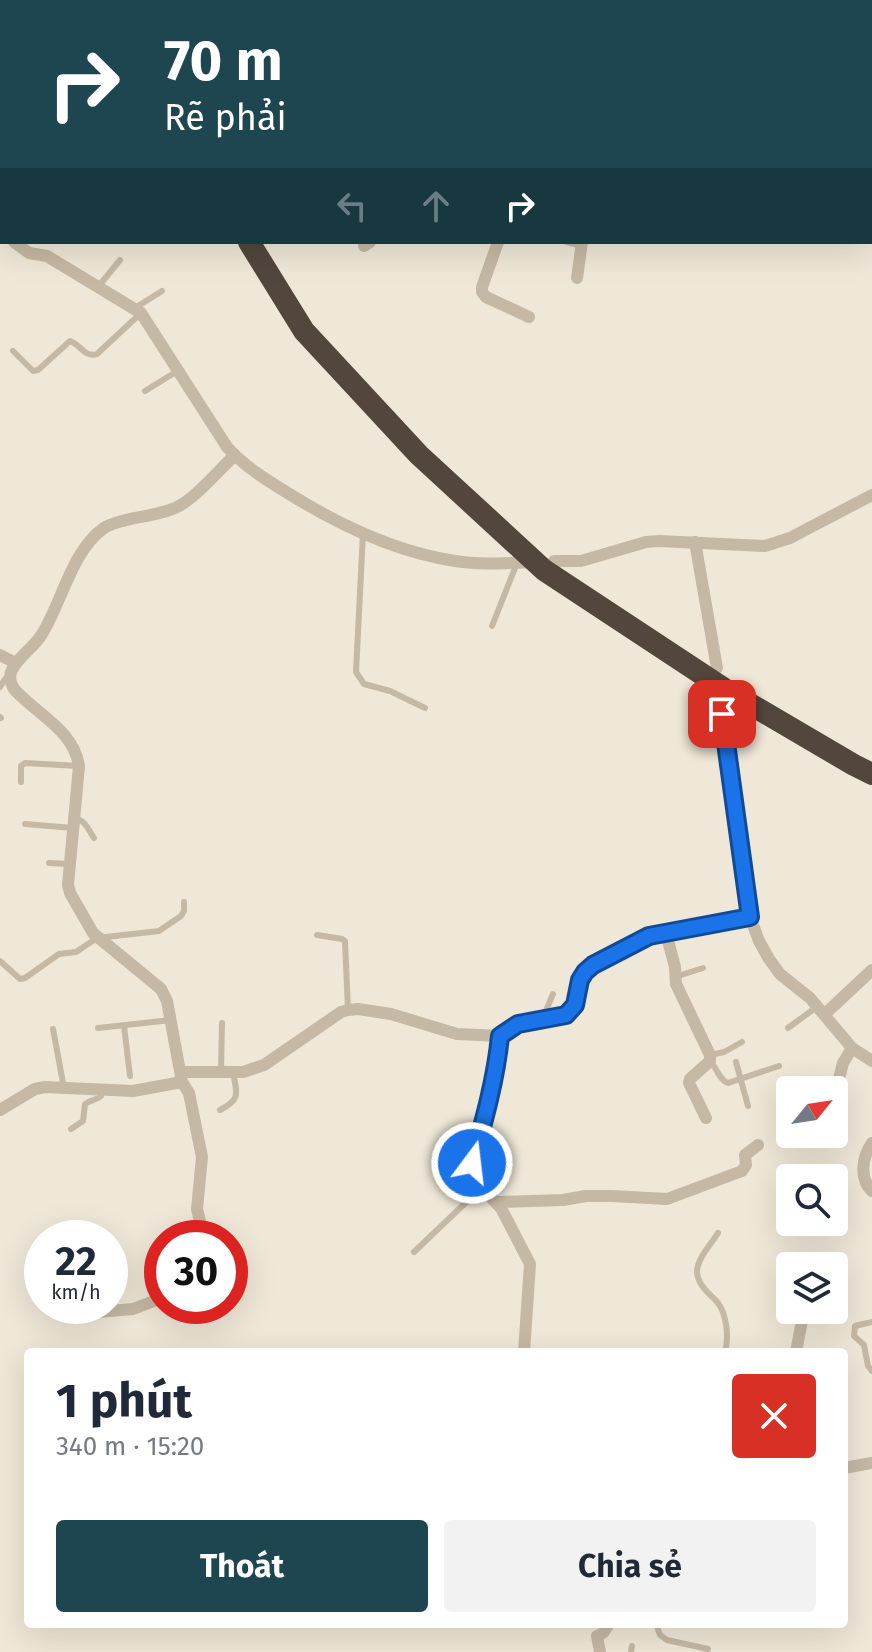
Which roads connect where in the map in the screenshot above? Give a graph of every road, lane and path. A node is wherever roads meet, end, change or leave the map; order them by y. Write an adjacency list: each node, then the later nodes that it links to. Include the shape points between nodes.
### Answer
1 (17, 244): 7 (street)
2 (52, 244): 7 (street)
3 (250, 244): 18 (highway, via 304,331 419,455)
4 (265, 244): 18 (highway, via 314,322)
5 (497, 244): 13 (street, via 482,292)
6 (582, 244): 9 (street)
7 (47, 256): 10 (street)
8 (120, 260): 10 (lane)
9 (577, 278)
10 (98, 287): 12 (street)
11 (162, 291): 12 (lane)
12 (138, 311): 14 (lane, via 97,354 86,354 70,341 33,371); 15 (street)
13 (529, 317)
14 (13, 351)
15 (179, 370): 16 (lane); 17 (street)
16 (145, 391)
17 (235, 455): 20 (street, via 304,503); 25 (street, via 184,503 112,524 91,539 40,637)
18 (442, 469): 22 (highway)
19 (872, 495): 21 (street, via 777,543)
20 (363, 533): 22 (street, via 422,555 457,561); 28 (lane, via 356,672 364,684)
21 (695, 542): 22 (street, via 646,542 581,561); 26 (street)
22 (535, 562): 23 (lane); 26 (highway)
23 (492, 626)
24 (0, 655): 25 (street)
25 (13, 669): 27 (lane); 30 (street, via 10,680 21,697 64,734)
26 (717, 676): 29 (highway); 31 (highway); 39 (street)
27 (0, 687)
28 (425, 708)
29 (872, 759)
30 (79, 766): 32 (lane, via 25,763); 34 (street)
31 (872, 774)
32 (21, 782)
33 (25, 824): 34 (lane)
34 (74, 824): 35 (lane, via 83,821); 37 (street)
35 (94, 838)
36 (49, 863): 37 (lane)
37 (70, 864): 42 (street, via 70,893)
38 (184, 902): 42 (lane, via 181,916 159,931)
39 (750, 917): 40 (street); 49 (street, via 774,967)
40 (666, 933): 46 (street); 51 (street, via 649,936 593,965 580,980 573,1009)
41 (317, 935): 48 (lane, via 342,939 347,945)
42 (97, 938): 43 (lane, via 76,952 59,954 25,978); 50 (street, via 161,989)
43 (0, 961)
44 (703, 968): 46 (lane)
45 (872, 970): 49 (street)
46 (675, 977): 60 (street)
47 (553, 994): 51 (lane)
48 (348, 1010): 57 (street, via 391,1014 457,1034); 64 (street, via 264,1065)
49 (821, 1010): 55 (lane); 59 (street)
50 (171, 1020): 53 (lane); 67 (street)
51 (542, 1020): 57 (street, via 518,1024)
52 (222, 1023): 64 (lane)
53 (124, 1026): 54 (lane); 65 (lane)
54 (98, 1028)
55 (788, 1028)
56 (53, 1029): 69 (lane)
57 (500, 1036): 78 (street, via 472,1163)
58 (742, 1042): 60 (lane)
59 (852, 1048): 61 (street); 66 (street)
60 (710, 1058): 68 (lane, via 724,1082); 74 (street, via 689,1083)
61 (872, 1061)
62 (736, 1062): 68 (lane)
63 (779, 1066): 68 (lane)
64 (227, 1072): 67 (street); 73 (lane, via 237,1095)
65 (130, 1076)
66 (840, 1076)
67 (181, 1077): 70 (street, via 140,1091); 81 (street, via 202,1157)
68 (740, 1079): 71 (lane)
69 (64, 1088): 70 (street); 72 (street, via 35,1089)
70 (102, 1089): 75 (lane, via 101,1096 85,1104 83,1121)
71 (748, 1106)
72 (0, 1110)
73 (220, 1110)
74 (706, 1118)
75 (71, 1129)
76 (872, 1143): 79 (street, via 863,1176)
77 (758, 1145): 80 (street, via 745,1155 742,1171 667,1199 586,1196)
78 (481, 1188): 80 (street); 83 (lane)
79 (872, 1191)
80 (497, 1202): 86 (street, via 530,1264)
81 (200, 1220)
82 (718, 1233): 87 (lane, via 697,1272 723,1313)
83 (414, 1252)
84 (872, 1322): 89 (lane, via 853,1329)
85 (801, 1324): 88 (street)
86 (524, 1348)
87 (726, 1348)
88 (797, 1348)
89 (872, 1371)
90 (872, 1463): 91 (street)
91 (848, 1467)
92 (657, 1628): 94 (lane, via 667,1640)
93 (594, 1630): 95 (street)
94 (708, 1649)
95 (600, 1652)

